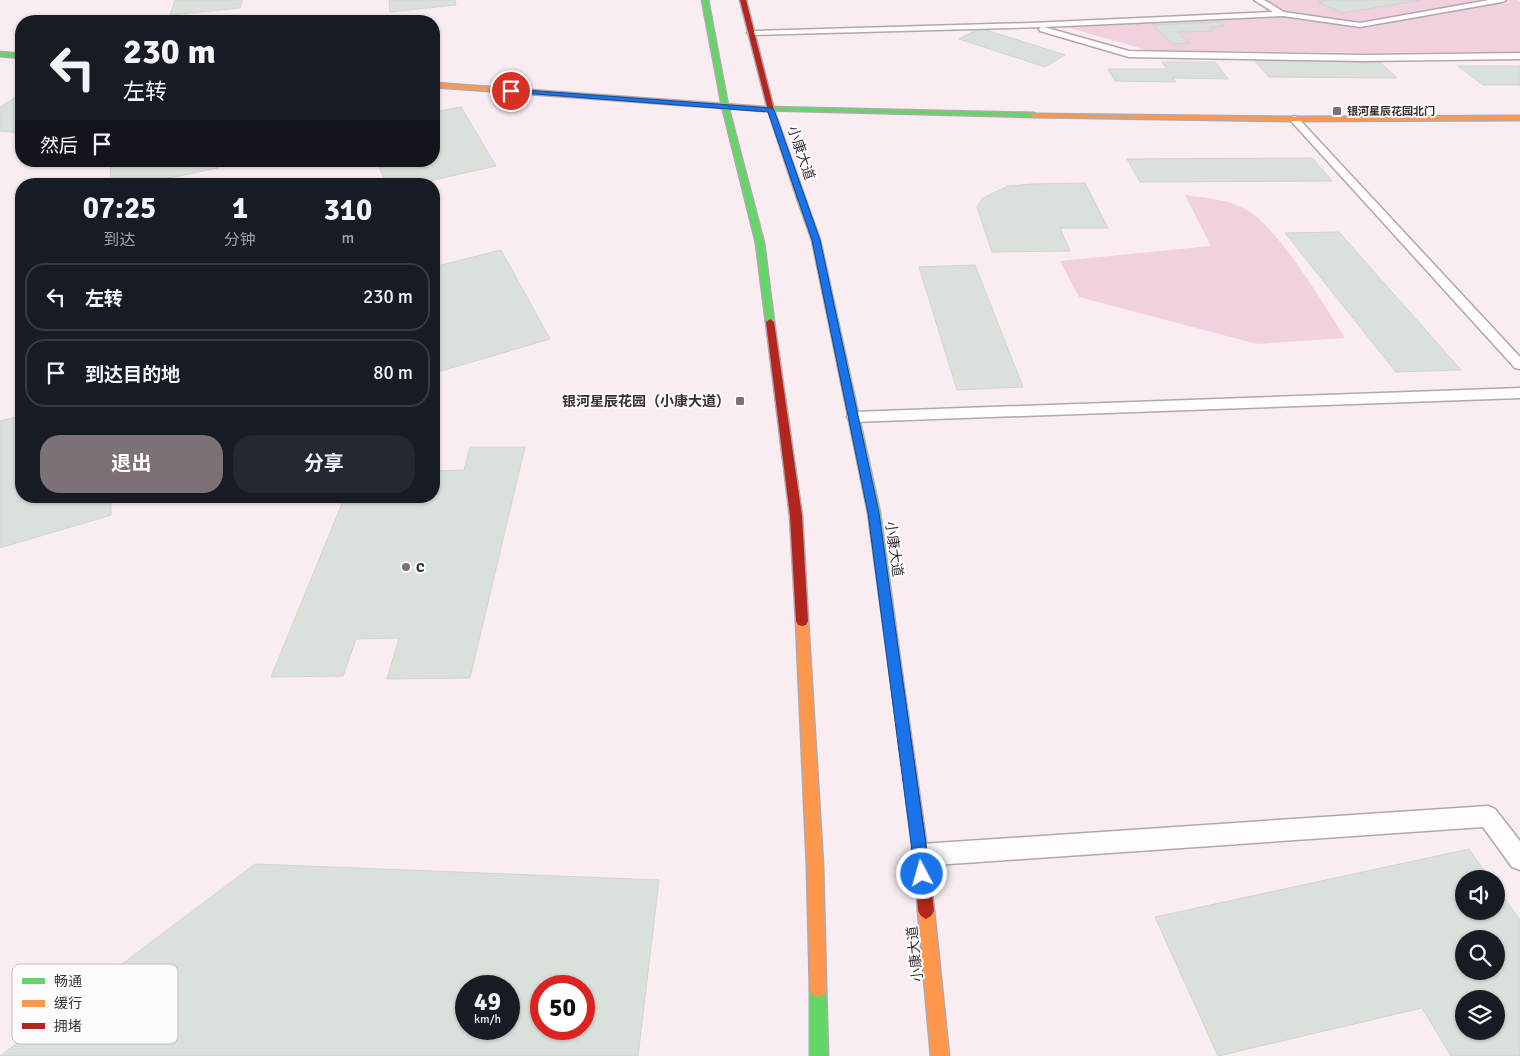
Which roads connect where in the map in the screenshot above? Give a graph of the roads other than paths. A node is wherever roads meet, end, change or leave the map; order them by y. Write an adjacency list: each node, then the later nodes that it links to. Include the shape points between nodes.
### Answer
1 (706, 0): 12 (main road)
2 (743, 0): 7 (main road, 小康大道)
3 (1258, 0): 5 (lane)
4 (1502, 0): 5 (lane, via 1360,25)
5 (1283, 14): 6 (lane)
6 (1031, 25): 7 (lane); 10 (lane, via 1129,54 1364,58)
7 (751, 33): 13 (main road, 小康大道)
8 (0, 54): 9 (main road)
9 (15, 55)
10 (1520, 56)
11 (440, 85): 12 (main road)
12 (725, 106): 13 (main road); 21 (main road, via 760,243 796,516 815,866)
13 (771, 110): 15 (main road); 18 (main road, 小康大道, via 816,240)
14 (1520, 118): 15 (main road)
15 (1294, 119): 16 (lane)
16 (1520, 365)
17 (1520, 393): 18 (lane)
18 (854, 417): 19 (main road, 小康大道, via 874,513)
19 (921, 855): 20 (lane, via 1488,816); 22 (main road, 小康大道)
20 (1520, 859)
21 (819, 1056)
22 (940, 1056)

